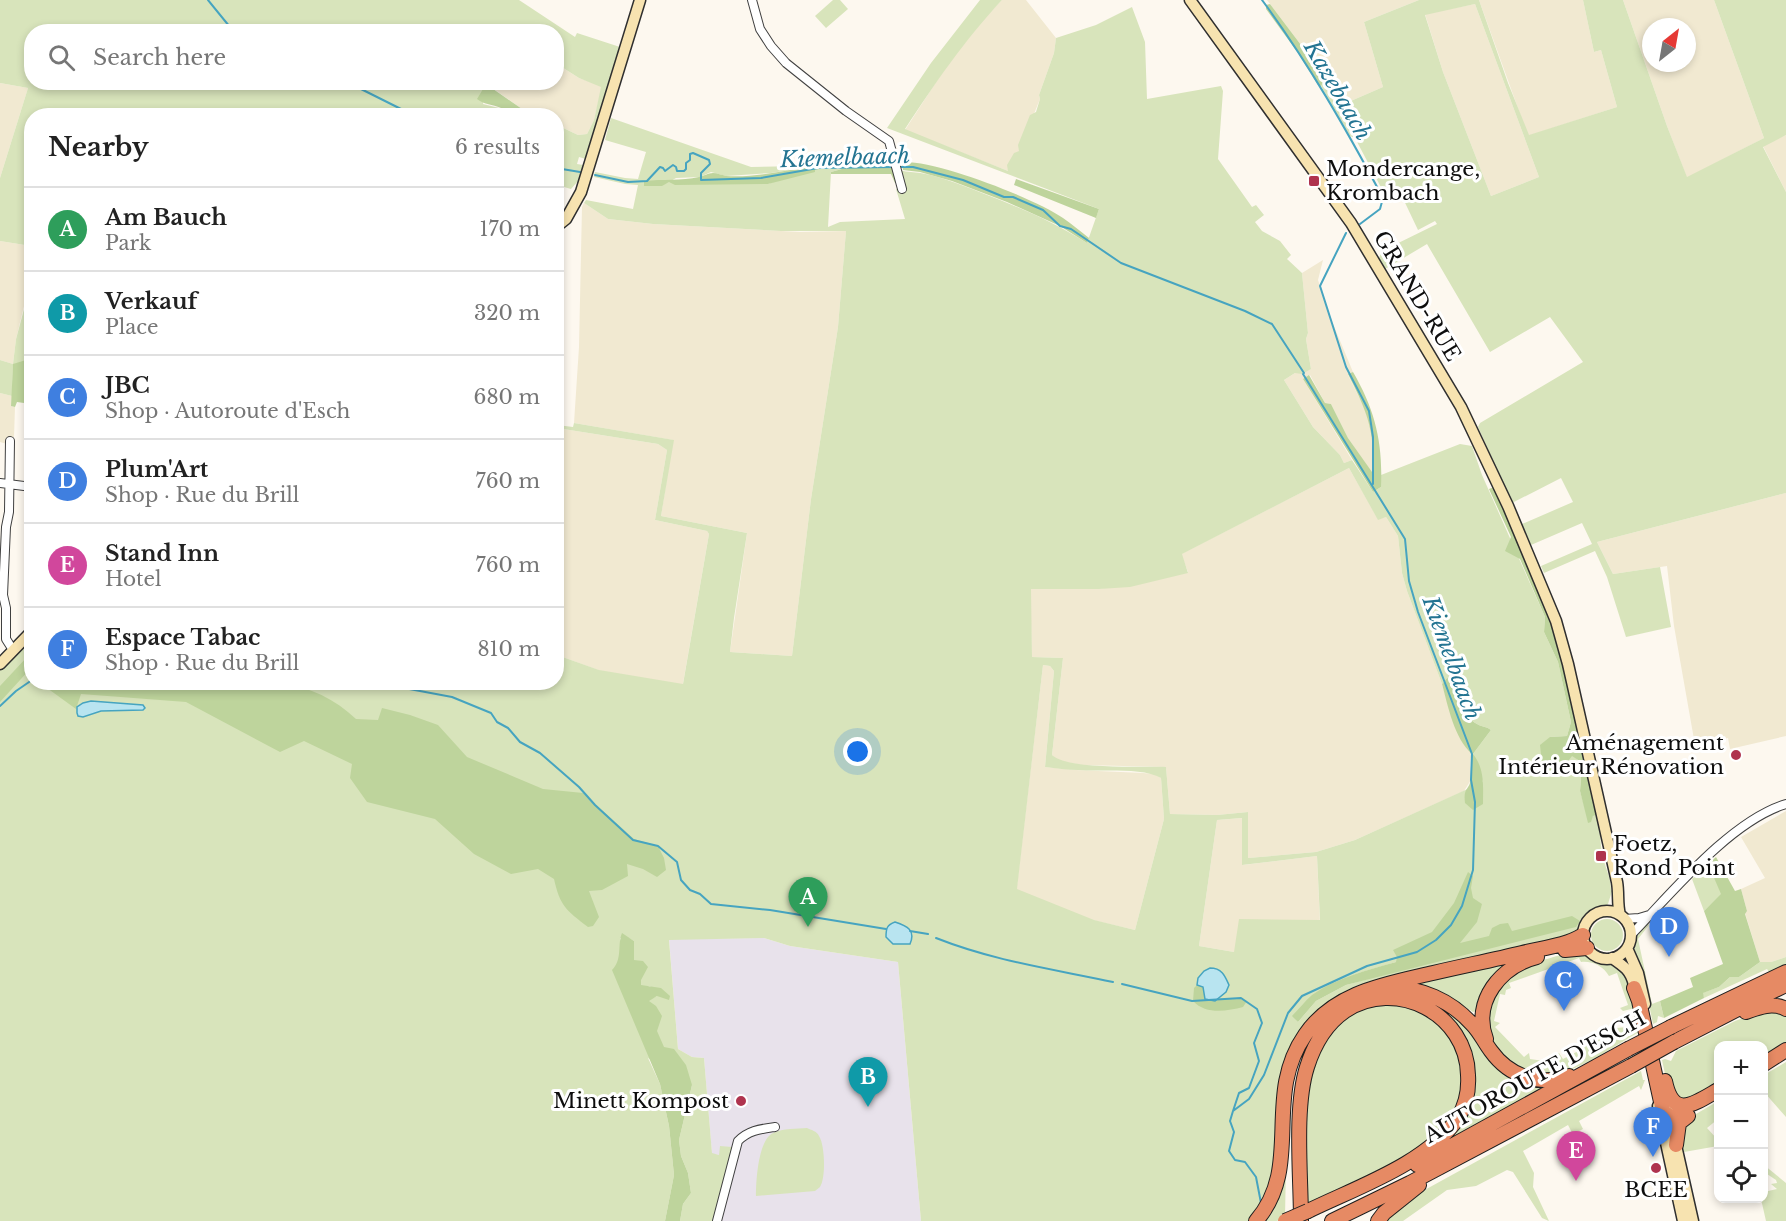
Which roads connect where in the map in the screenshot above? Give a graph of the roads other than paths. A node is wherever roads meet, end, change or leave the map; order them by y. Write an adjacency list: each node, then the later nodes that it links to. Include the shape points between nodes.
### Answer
1 (640, 0): 5 (main road, via 581,192)
2 (752, 0): 4 (street, via 760,29 786,63 889,141)
3 (1190, 0): 13 (main road, GRAND-RUE, via 1351,223 1461,407 1556,621)
4 (902, 189)
5 (564, 221)
6 (10, 441): 7 (street)
7 (4, 483): 8 (street); 10 (street, via 9,512 3,595 6,639)
8 (24, 486)
9 (24, 640): 10 (main road)
10 (13, 650): 11 (main road)
11 (0, 664)
12 (1786, 804): 15 (street, via 1720,845)
13 (1617, 882): 14 (main road, via 1614,898); 16 (main road, GRAND-RUE)
14 (1605, 911): 16 (main road); 18 (main road, via 1591,917 1584,928)
15 (1650, 915): 16 (street); 17 (street)
16 (1622, 917): 17 (main road)
17 (1631, 935): 19 (main road)
18 (1585, 941): 20 (main road, via 1598,957); 24 (highway, via 1575,940); 30 (highway, via 1578,947 1515,965 1500,976 1485,1005 1485,1035)
19 (1627, 948): 20 (main road); 27 (main road, via 1638,973)
20 (1612, 958): 23 (main road, via 1625,966)
21 (1786, 972): 33 (highway, AUTOROUTE D'ESCH, bridge)
22 (1786, 985): 28 (highway, AUTOROUTE D'ESCH)
23 (1635, 988): 37 (highway, via 1663,1111); 49 (main road)
24 (1360, 993): 26 (highway); 30 (highway, via 1398,988 1434,997 1466,1018)
25 (1786, 1009): 28 (highway, via 1768,1005)
26 (1324, 1015): 44 (highway, via 1305,1034 1288,1071 1281,1111 1280,1169 1271,1200); 46 (highway, via 1306,1046 1296,1082 1292,1111)
27 (1648, 1017): 35 (highway, via 1671,1099 1684,1106 1692,1105); 37 (main road)
28 (1694, 1032): 41 (highway, AUTOROUTE D'ESCH, bridge)
29 (1786, 1050): 32 (highway)
30 (1492, 1052): 33 (highway, via 1516,1073 1536,1080 1561,1079)
31 (1786, 1059): 34 (highway)
32 (1768, 1061)
33 (1596, 1066): 42 (highway, AUTOROUTE D'ESCH, via 1485,1129)
34 (1768, 1070)
35 (1714, 1093)
36 (1714, 1101): 38 (highway)
37 (1669, 1116): 38 (highway); 40 (main road)
38 (1684, 1118): 40 (highway, via 1679,1123)
39 (775, 1127): 43 (street, via 752,1131 738,1141)
40 (1676, 1145): 50 (main road)
41 (1443, 1166): 47 (highway, AUTOROUTE D'ESCH); 48 (highway)
42 (1306, 1218): 42 (highway, via 1300,1110 1307,1069 1320,1038 1345,1011 1368,1001 1395,998 1431,1009 1452,1029 1466,1054 1469,1087 1459,1116 1427,1149); 45 (highway, bridge)
43 (717, 1221)
44 (1256, 1221)
45 (1285, 1221)
46 (1292, 1221)
47 (1332, 1221)
48 (1378, 1221)
49 (1683, 1221)
50 (1693, 1221)

